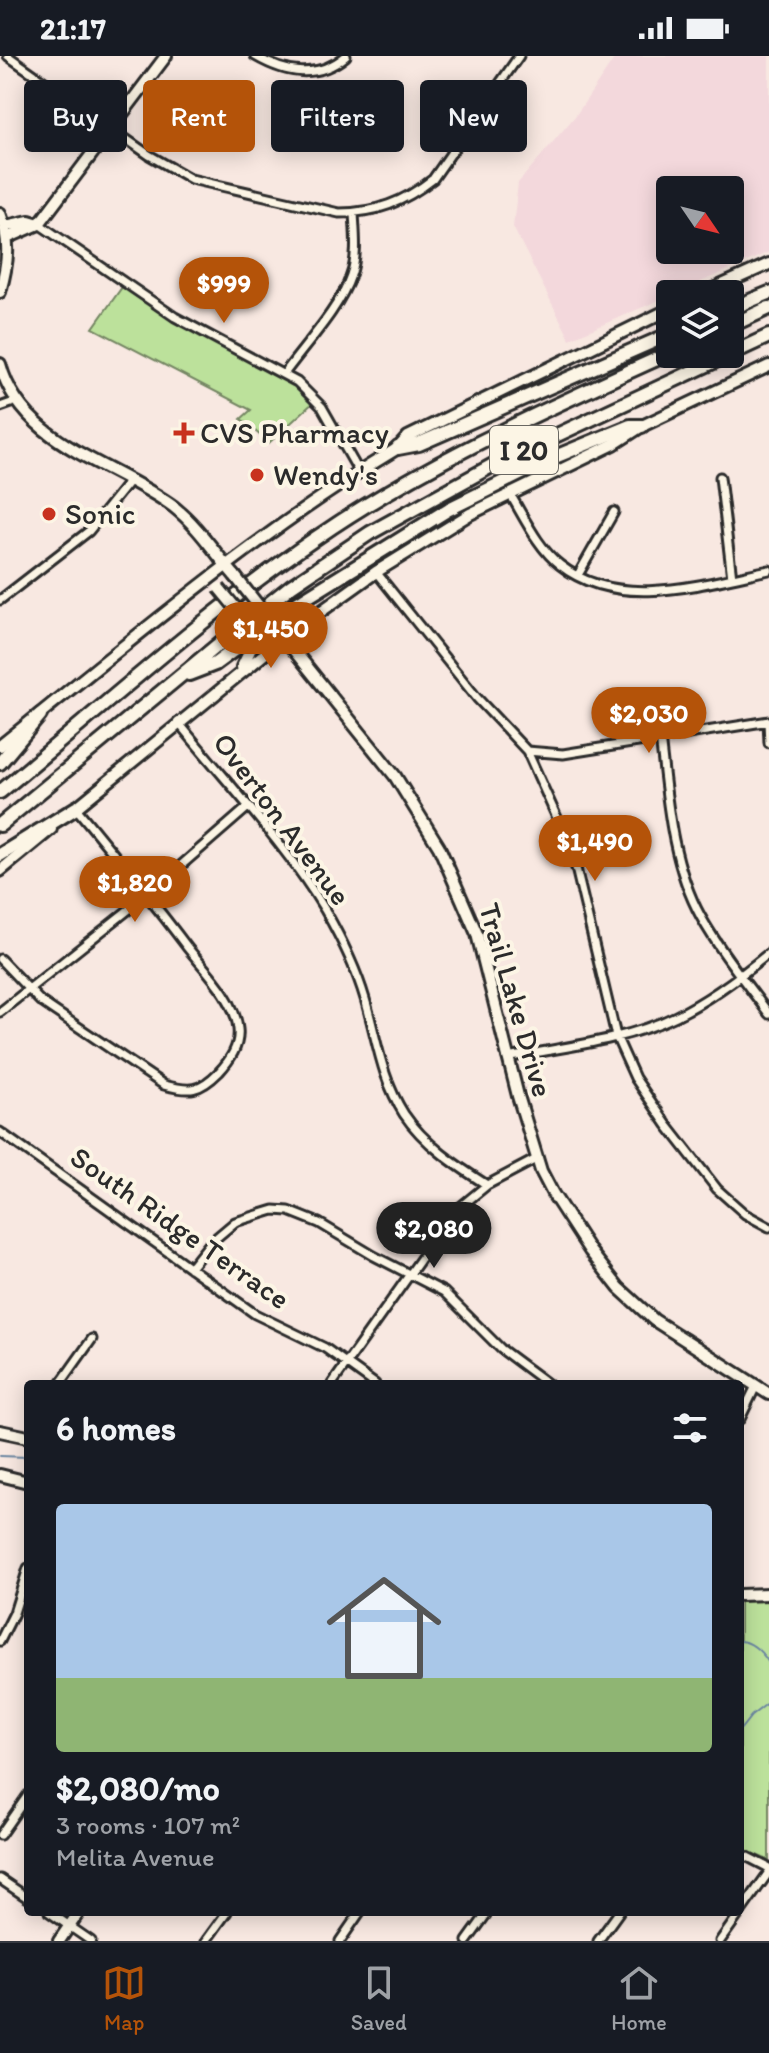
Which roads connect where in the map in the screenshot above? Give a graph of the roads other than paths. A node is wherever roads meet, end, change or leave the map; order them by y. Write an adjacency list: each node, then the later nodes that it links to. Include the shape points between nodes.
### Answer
1 (8, 56): 6 (street)
2 (166, 56): 7 (main road)
3 (255, 56): 4 (street, via 289,71 311,73)
4 (346, 56)
5 (519, 56): 11 (street, via 433,179 399,202)
6 (42, 80)
7 (127, 108)
8 (127, 140): 11 (street, via 191,179 291,204)
9 (94, 152): 12 (main road)
10 (0, 213): 13 (main road)
11 (354, 213): 27 (street, via 352,274)
12 (39, 224): 13 (main road, via 29,221); 27 (street, via 175,317)
13 (7, 231): 16 (main road, via 8,266)
14 (769, 264): 15 (main road)
15 (733, 280)
16 (0, 292)
17 (769, 293): 18 (highway)
18 (744, 303)
19 (769, 308): 21 (highway)
20 (656, 316): 31 (main road, via 408,437)
21 (744, 320)
22 (769, 336): 46 (highway, I 20, via 522,450 408,510 291,586)
23 (656, 340): 31 (highway, via 419,444)
24 (656, 360): 55 (highway, I 20, via 440,463 329,529 221,608)
25 (0, 364): 28 (main road, Trail Lake Drive)
26 (769, 366): 30 (main road)
27 (284, 374): 32 (street, via 322,407)
28 (17, 401): 29 (street); 34 (main road, Trail Lake Drive, via 48,434)
29 (0, 407)
30 (642, 426): 35 (main road); 46 (highway, via 630,426 550,459 462,502 296,604 215,664)
31 (398, 448): 32 (main road)
32 (359, 472): 37 (main road)
33 (720, 477): 41 (street)
34 (130, 480): 37 (main road, Trail Lake Drive, via 177,509); 43 (street, via 89,531)
35 (510, 494): 39 (main road); 40 (street, via 551,557)
36 (614, 512): 40 (street)
37 (226, 565): 42 (main road); 44 (main road, Trail Lake Drive, bridge)
38 (769, 570): 41 (street)
39 (376, 572): 44 (main road); 53 (street, via 477,698)
40 (578, 575): 41 (street, via 601,587 643,592)
41 (732, 578)
42 (197, 587): 45 (main road, bridge, via 219,588 253,629 252,650); 47 (main road)
43 (0, 600)
44 (280, 633): 45 (main road); 69 (main road, Trail Lake Drive, via 395,776 439,847 477,934)
45 (236, 675): 49 (main road)
46 (177, 678): 58 (highway, I 20)
47 (40, 715): 52 (main road); 54 (highway)
48 (769, 721): 50 (street); 51 (street)
49 (178, 722): 56 (main road); 57 (street, Overton Avenue)
50 (660, 737): 53 (street, via 563,754); 64 (street, via 679,863 700,917)
51 (769, 743)
52 (0, 746)
53 (527, 751): 68 (street, via 576,868)
54 (0, 763)
55 (0, 792)
56 (76, 808): 59 (highway); 60 (main road); 61 (street)
57 (247, 808): 61 (street); 72 (street, Overton Avenue, via 299,872 341,939 365,997 382,1069 405,1116 433,1146)
58 (0, 825)
59 (0, 855)
60 (0, 871)
61 (147, 895): 65 (street); 65 (street, via 235,1016 236,1049 204,1085 188,1091 164,1085)
62 (769, 953): 64 (street)
63 (0, 959): 65 (street)
64 (740, 976): 67 (street); 68 (street, via 677,1016)
65 (28, 991): 66 (street)
66 (0, 1012)
67 (769, 1014)
68 (616, 1036): 69 (street); 73 (street, via 635,1078 700,1168 738,1208)
69 (507, 1058): 71 (main road, Trail Lake Drive)
70 (0, 1132): 74 (street, South Ridge Terrace)
71 (538, 1158): 72 (street); 82 (main road, Trail Lake Drive, via 553,1194 619,1288 654,1320)
72 (487, 1185): 75 (street, via 454,1212)
73 (769, 1227)
74 (190, 1268): 75 (street, via 235,1222 274,1210 319,1223); 77 (street, South Ridge Terrace, via 255,1314)
75 (410, 1276): 77 (street); 81 (street, via 444,1292 501,1349)
76 (92, 1339): 78 (street)
77 (347, 1363): 79 (street); 80 (street, South Ridge Terrace)
78 (63, 1380)
79 (335, 1380)
80 (370, 1380)
81 (543, 1380)
82 (743, 1380)
83 (744, 1381): 84 (main road, Trail Lake Drive)
84 (755, 1388): 85 (main road, Trail Lake Drive); 86 (street)
85 (769, 1394)
86 (744, 1411)
87 (0, 1431): 88 (main road)
88 (24, 1436)
89 (0, 1475): 90 (main road)
90 (24, 1481)
91 (24, 1581): 94 (street)
92 (769, 1594): 93 (main road)
93 (744, 1595)
94 (0, 1641)
95 (24, 1801): 96 (street)
96 (0, 1835)
97 (744, 1855): 98 (street)
98 (769, 1870): 101 (street)
99 (0, 1879): 100 (street)
100 (24, 1895)
101 (744, 1906)
102 (55, 1916): 109 (street)
103 (76, 1916): 109 (main road)
104 (224, 1916): 112 (street)
105 (357, 1916): 113 (street)
106 (485, 1916): 114 (street)
107 (616, 1916): 115 (street)
108 (737, 1916): 116 (street)
109 (70, 1926): 110 (main road); 111 (street)
110 (59, 1941)
111 (91, 1941)
112 (206, 1941)
113 (340, 1941)
114 (467, 1941)
115 (598, 1941)
116 (720, 1941)

